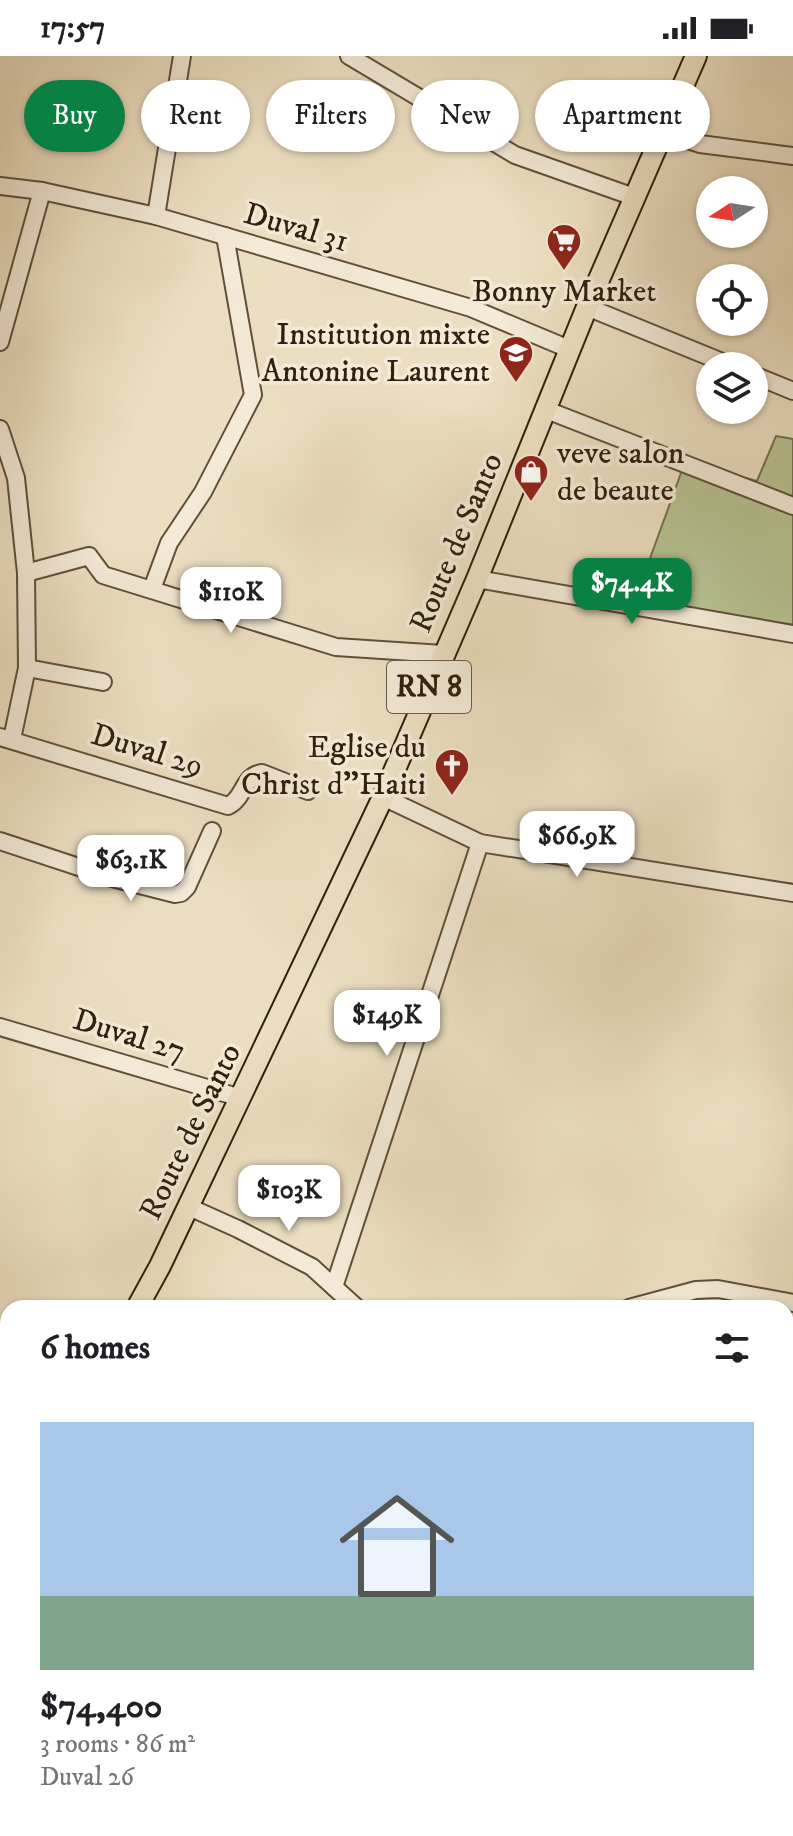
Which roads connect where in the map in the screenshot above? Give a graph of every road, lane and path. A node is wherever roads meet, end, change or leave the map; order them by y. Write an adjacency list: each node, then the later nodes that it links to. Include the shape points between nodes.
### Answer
1 (182, 56): 11 (street)
2 (349, 56): 10 (street, via 515,155)
3 (696, 56): 4 (main road, Route de Santo / RN 8)
4 (686, 80)
5 (710, 145): 7 (street)
6 (654, 152): 10 (main road, Route de Santo / RN 8)
7 (793, 156)
8 (0, 186): 9 (street, Duval 31)
9 (42, 191): 11 (street, Duval 31); 14 (street)
10 (634, 197): 13 (main road, Route de Santo / RN 8)
11 (156, 216): 12 (street, Duval 31)
12 (225, 236): 15 (street, Duval 31, via 471,308); 24 (street, via 253,395 203,492 169,543)
13 (587, 307): 15 (main road, Route de Santo / RN 8); 16 (street)
14 (0, 342)
15 (569, 349): 19 (main road, Route de Santo / RN 8)
16 (698, 352)
17 (768, 381): 18 (street)
18 (793, 391)
19 (544, 409): 21 (street); 23 (main road, Route de Santo / RN 8)
20 (0, 429): 22 (street, via 16,478)
21 (793, 506)
22 (26, 573): 24 (street, via 89,556 103,575); 27 (street)
23 (477, 579): 25 (street); 26 (main road, Route de Santo / RN 8)
24 (152, 589): 26 (street, via 336,647)
25 (793, 634)
26 (443, 654): 31 (main road, Route de Santo / RN 8)
27 (27, 668): 28 (street); 29 (street)
28 (103, 682)
29 (6, 738): 30 (street, Duval 29, via 228,806 255,774)
30 (308, 791)
31 (383, 797): 34 (street); 37 (main road, Route de Santo / RN 8)
32 (212, 831): 33 (street, via 187,887 175,894)
33 (0, 841)
34 (480, 843): 35 (street); 39 (street)
35 (793, 893)
36 (0, 1027): 37 (street, Duval 27)
37 (241, 1098): 38 (main road, Route de Santo / RN 8)
38 (189, 1207): 39 (street, via 312,1267); 40 (main road, Route de Santo / RN 8)
39 (334, 1287): 41 (street)
40 (141, 1300)
41 (348, 1300)
42 (659, 1300): 43 (street, via 718,1289)
43 (777, 1300)

